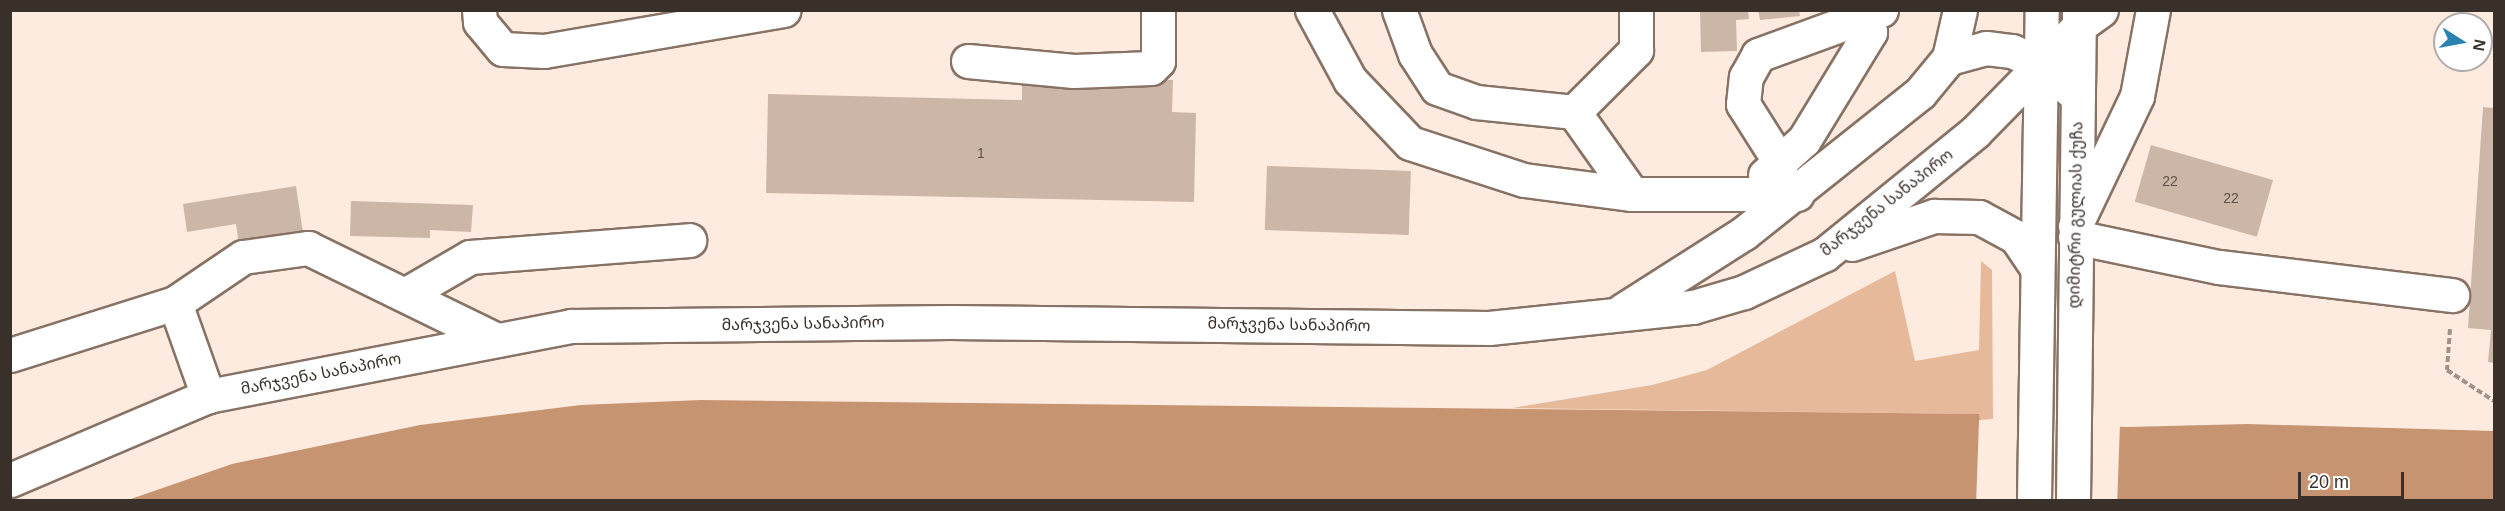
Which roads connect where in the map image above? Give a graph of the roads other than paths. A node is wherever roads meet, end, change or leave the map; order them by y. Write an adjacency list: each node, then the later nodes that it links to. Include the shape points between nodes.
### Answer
1 (479, 10): 10 (main road, via 480,22 503,49 544,51)
2 (784, 10): 10 (main road)
3 (1158, 10): 14 (main road, via 1158,61 1151,68 1074,70)
4 (1312, 10): 19 (main road, via 1350,80 1410,143 1524,180)
5 (1399, 10): 17 (main road, via 1415,54 1437,88 1476,102)
6 (1636, 10): 17 (main road, via 1636,50)
7 (1960, 10): 13 (main road)
8 (2042, 10): 15 (main road)
9 (2153, 10): 22 (main road, via 2137,96)
10 (760, 11)
11 (1869, 13): 18 (main road, via 1870,32 1804,140); 18 (main road, via 1758,55 1746,77 1743,104)
12 (2086, 16): 15 (main road, მარჯვენა სანაპირო); 16 (main road, დიმიტრი გულიას ქუჩა)
13 (1949, 58): 15 (main road, via 1986,48 2012,51); 21 (main road, მარჯვენა სანაპირო, via 1920,93)
14 (968, 62)
15 (2042, 65): 16 (main road); 24 (main road, მარჯვენა სანაპირო, via 1975,132); 25 (main road)
16 (2078, 97): 22 (main road, დიმიტრი გულიას ქუჩა)
17 (1574, 112): 19 (main road)
18 (1781, 164): 20 (main road)
19 (1642, 194): 20 (main road)
20 (1736, 194): 21 (main road)
21 (1797, 194): 29 (main road, მარჯვენა სანაპირო)
22 (2075, 232): 27 (main road, via 2219,267); 35 (main road, დიმიტრი გულიას ქუჩა)
23 (689, 240): 26 (main road, via 470,257)
24 (1826, 254): 25 (main road, via 1915,221 1955,214 2002,226 2016,237); 29 (main road, მარჯვენა სანაპირო, via 1744,292 1693,306)
25 (2036, 267): 34 (main road)
26 (408, 293): 28 (main road, via 308,248 243,257); 30 (main road)
27 (2452, 295)
28 (175, 303): 31 (main road); 32 (main road)
29 (1618, 313): 30 (main road, მარჯვენა სანაპირო, via 1489,328 950,322 571,326)
30 (497, 340): 32 (main road, მარჯვენა სანაპირო)
31 (10, 355)
32 (208, 396): 33 (main road, მარჯვენა სანაპირო)
33 (10, 480)
34 (2034, 501)
35 (2073, 501)

